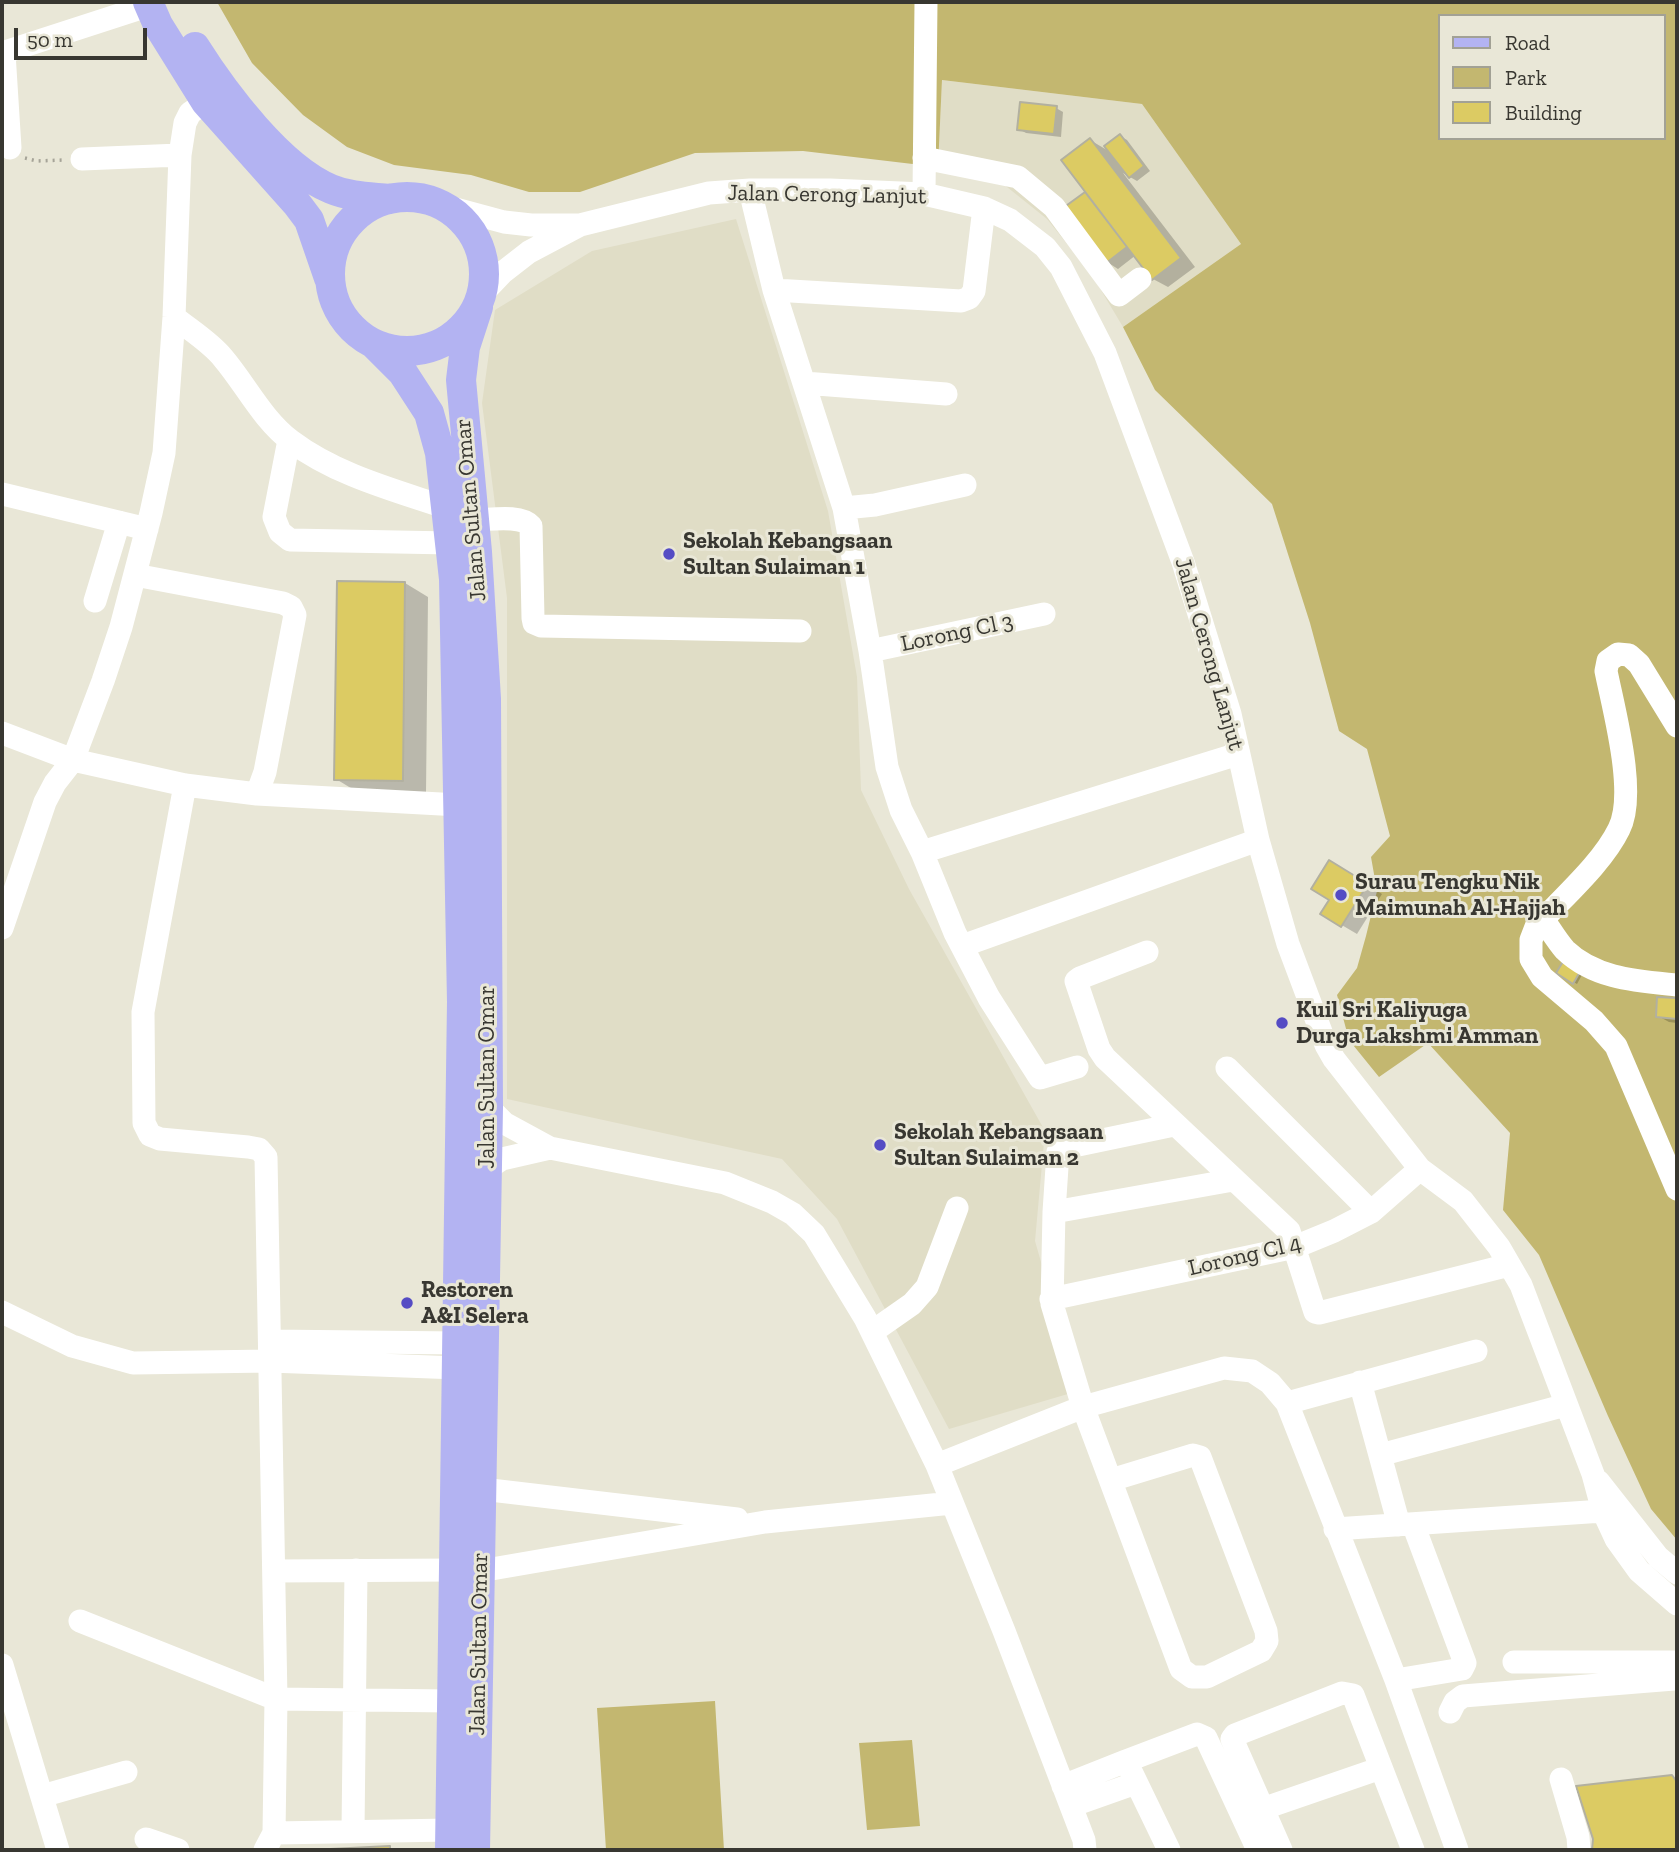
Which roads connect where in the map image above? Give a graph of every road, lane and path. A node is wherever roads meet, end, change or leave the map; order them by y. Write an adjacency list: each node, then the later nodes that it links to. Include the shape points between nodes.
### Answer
1 (926, 2): 7 (street)
2 (156, 3): 3 (street); 4 (main road, via 159,25); 11 (main road, via 174,13 215,78 250,122 298,168 332,189)
3 (3, 53): 5 (street)
4 (206, 103): 6 (street, via 190,113); 16 (main road, via 309,220)
5 (10, 148): 8 (path, via 37,161)
6 (180, 155): 8 (street); 19 (street)
7 (924, 158): 10 (street); 15 (street, via 1018,177 1054,207 1119,295)
8 (82, 159)
9 (750, 190): 10 (street, Jalan Cerong Lanjut); 14 (street, Jalan Cerong Lanjut, via 709,193); 17 (street)
10 (924, 194): 13 (street, Jalan Cerong Lanjut)
11 (390, 199): 12 (main road, via 416,198); 16 (main road, via 372,205 344,229 330,263)
12 (441, 205): 14 (street, Jalan Cerong Lanjut, via 504,222); 18 (main road, via 463,220 478,242 485,268)
13 (984, 208): 17 (street, via 974,291 969,298); 39 (street, Jalan Cerong Lanjut, via 1010,220 1045,247 1061,267 1094,330 1183,562)
14 (580, 225): 18 (street, Jalan Cerong Lanjut, via 529,252 502,273)
15 (1140, 279)
16 (330, 281): 20 (main road, via 348,324)
17 (774, 290): 21 (street)
18 (480, 300): 20 (main road, via 464,327 445,342 422,350 397,351); 28 (main road, Jalan Sultan Omar, via 465,347 461,380)
19 (174, 317): 23 (street, via 221,355); 30 (street, via 164,453)
20 (374, 344): 26 (main road, via 409,381 429,413)
21 (804, 383): 22 (street); 27 (street)
22 (946, 394)
23 (289, 440): 26 (street, via 373,483); 31 (street, via 274,517 280,532 290,540)
24 (965, 485): 27 (street)
25 (2, 494): 29 (street)
26 (447, 508): 31 (main road)
27 (844, 508): 36 (street)
28 (474, 520): 35 (street, via 519,520 531,526 533,618 541,626); 53 (main road, Jalan Sultan Omar, via 486,699)
29 (118, 522): 30 (street); 33 (street)
30 (147, 529): 32 (street)
31 (450, 543): 43 (main road)
32 (135, 575): 40 (street); 42 (street, via 283,603 295,615)
33 (95, 601)
34 (1044, 614): 36 (street, Lorong Cl 3)
35 (800, 631)
36 (870, 652): 45 (street, via 887,767)
37 (1677, 726): 46 (street, via 1639,664 1618,654 1608,661 1623,762 1625,812 1619,830 1595,863)
38 (2, 733): 40 (street)
39 (1238, 754): 44 (street, Jalan Cerong Lanjut); 45 (street)
40 (73, 760): 41 (street); 47 (street, via 44,802)
41 (185, 785): 42 (street); 68 (street, via 143,1012 144,1123 150,1135 160,1139 248,1147 259,1149 266,1157)
42 (257, 794): 43 (street)
43 (458, 806): 70 (main road, via 462,1002)
44 (1258, 840): 48 (street); 57 (street, Jalan Cerong Lanjut, via 1288,944 1326,1045)
45 (922, 852): 48 (street)
46 (1543, 919): 50 (street, via 1565,950 1588,966 1619,979); 59 (street, via 1531,940 1531,959 1542,978 1594,1021 1616,1046)
47 (2, 928)
48 (962, 946): 51 (street, via 1040,1078)
49 (1147, 952): 54 (street, via 1080,978 1076,987 1105,1058)
50 (1677, 985)
51 (1076, 1067)
52 (1227, 1068): 62 (street)
53 (488, 1107): 55 (street, via 504,1122); 56 (main road, Jalan Sultan Omar)
54 (1174, 1125): 58 (street); 61 (street, via 1058,1152)
55 (550, 1148): 56 (street, via 502,1158); 67 (street, via 726,1183 772,1202 814,1234)
56 (487, 1169): 79 (main road, Jalan Sultan Omar)
57 (1420, 1169): 62 (street, Lorong Cl 4); 64 (street, Jalan Cerong Lanjut, via 1463,1200)
58 (1233, 1180): 61 (street); 63 (street, via 1289,1231)
59 (1677, 1189)
60 (957, 1208): 67 (street, via 927,1287 912,1304)
61 (1054, 1212): 65 (street)
62 (1371, 1212): 63 (street, Lorong Cl 4)
63 (1295, 1247): 64 (street, via 1312,1308 1319,1313); 65 (street, Lorong Cl 4)
64 (1509, 1265): 73 (street, Jalan Cerong Lanjut, via 1521,1284)
65 (1051, 1299): 74 (street)
66 (2, 1312): 68 (street, via 72,1346 132,1363)
67 (872, 1332): 76 (street)
68 (270, 1351): 70 (street); 87 (street)
69 (1476, 1351): 71 (street)
70 (458, 1355): 86 (main road)
71 (1360, 1382): 72 (street); 75 (street)
72 (1287, 1403): 74 (street, via 1252,1371 1224,1368); 84 (street)
73 (1566, 1405): 75 (street); 77 (street, Jalan Cerong Lanjut)
74 (1083, 1407): 76 (street); 78 (street)
75 (1380, 1455): 83 (street)
76 (937, 1465): 80 (street)
77 (1593, 1474): 81 (street, Jalan Cerong Lanjut); 88 (street, Jalan Cerong Lanjut, via 1658,1557)
78 (1111, 1480): 78 (street, via 1181,1669 1192,1677 1207,1677 1261,1651 1266,1631 1200,1457 1193,1455)
79 (482, 1489): 82 (street); 86 (main road, Jalan Sultan Omar)
80 (952, 1503): 82 (street); 106 (street)
81 (1603, 1511): 83 (street); 89 (street, Jalan Cerong Lanjut, via 1639,1571)
82 (765, 1522): 86 (street)
83 (1406, 1524): 84 (street); 95 (street, via 1465,1663 1462,1669)
84 (1335, 1529): 95 (street)
85 (356, 1570): 86 (street); 87 (street); 97 (street)
86 (468, 1570): 98 (main road); 115 (main road, Jalan Sultan Omar)
87 (274, 1571): 96 (street)
88 (1677, 1573)
89 (1677, 1604)
90 (80, 1621): 96 (street)
91 (1514, 1662): 92 (street)
92 (1677, 1662): 94 (street)
93 (2, 1665): 105 (street)
94 (1677, 1674): 99 (street, via 1674,1679 1463,1696)
95 (1396, 1681): 120 (street)
96 (276, 1699): 97 (street); 111 (street)
97 (354, 1700): 98 (street); 108 (street)
98 (451, 1701): 110 (main road)
99 (1450, 1712)
100 (1126, 1761): 104 (street); 106 (street); 117 (street, via 1197,1734 1206,1738)
101 (1381, 1768): 107 (street); 107 (street, via 1353,1695 1342,1693 1232,1739); 119 (street)
102 (126, 1772): 105 (street)
103 (1562, 1779): 121 (street)
104 (1136, 1783): 106 (street); 116 (street)
105 (42, 1796): 113 (street)
106 (1067, 1796): 112 (street)
107 (1262, 1809): 118 (street)
108 (353, 1831): 110 (street); 111 (street)
109 (146, 1839): 114 (street)
110 (450, 1840)
111 (270, 1841)
112 (1088, 1847)
113 (58, 1850)
114 (178, 1850)
115 (475, 1850)
116 (1169, 1850)
117 (1258, 1850)
118 (1281, 1850)
119 (1413, 1850)
120 (1457, 1850)
121 (1579, 1850)

